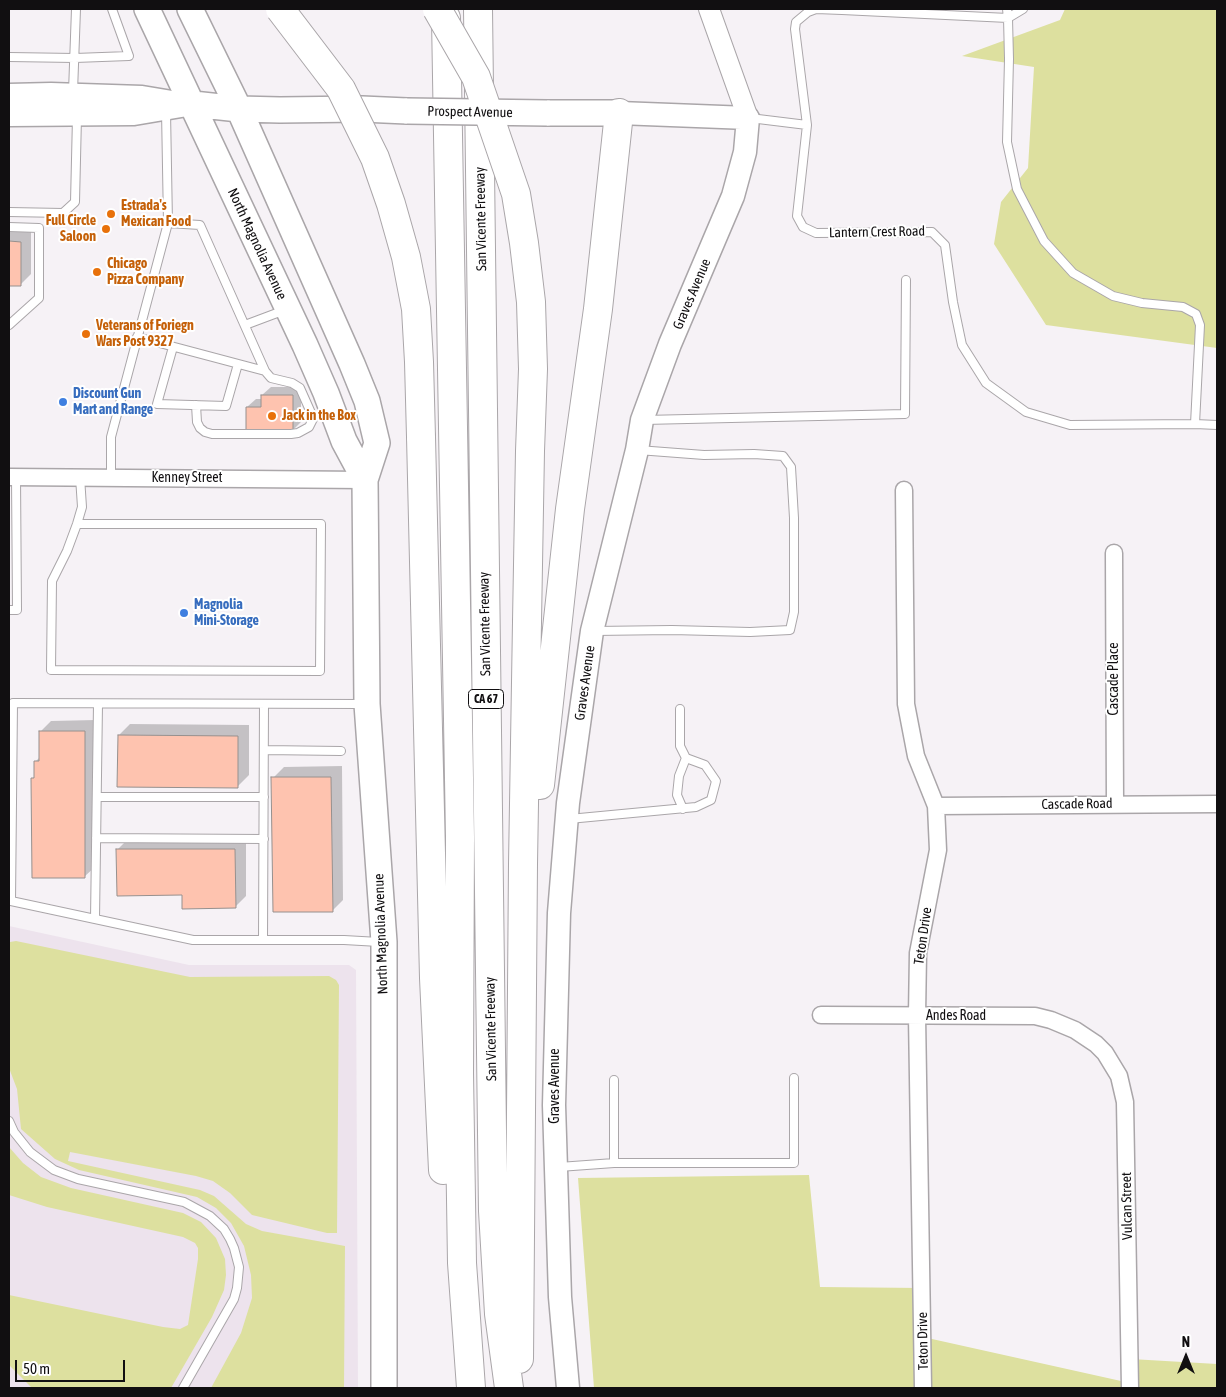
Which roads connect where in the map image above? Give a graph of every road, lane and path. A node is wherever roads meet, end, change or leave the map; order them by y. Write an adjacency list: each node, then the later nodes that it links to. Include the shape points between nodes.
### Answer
1 (76, 9): 14 (lane)
2 (112, 9): 14 (lane, via 129,56)
3 (147, 9): 16 (main road, North Magnolia Avenue)
4 (190, 9): 19 (main road, North Magnolia Avenue)
5 (280, 9): 80 (highway, bridge, via 340,89 375,158 406,257 416,309 442,1158 445,1207)
6 (436, 9): 24 (highway); 66 (highway, bridge, via 476,76 516,194 531,302 533,369)
7 (446, 9): 24 (highway, San Vicente Freeway / CA 67)
8 (478, 9): 81 (highway, San Vicente Freeway / CA 67, via 493,1211 498,1314)
9 (709, 9): 22 (street, Graves Avenue)
10 (1007, 9): 12 (lane)
11 (1023, 9): 12 (lane)
12 (1008, 18): 23 (lane, Lantern Crest Road, via 816,9 808,12 796,22 795,30); 38 (lane, via 1008,142 1017,189 1044,241 1073,273 1113,296 1183,308 1196,314 1200,325)
13 (9, 57): 14 (lane)
14 (75, 58): 17 (lane)
15 (9, 95): 17 (main road, Prospect Avenue)
16 (193, 104): 17 (main road, Prospect Avenue, via 142,97); 18 (main road, Prospect Avenue); 19 (main road, Prospect Avenue); 29 (main road, North Magnolia Avenue)
17 (75, 105): 18 (main road, Prospect Avenue, via 134,114); 21 (main road, Prospect Avenue); 25 (lane, via 75,202 63,213)
18 (166, 109): 26 (lane)
19 (239, 109): 20 (main road, Prospect Avenue, bridge); 44 (main road, North Magnolia Avenue, via 367,401 377,443)
20 (619, 114): 22 (main road, Prospect Avenue); 66 (highway, via 598,309 570,509 536,828)
21 (9, 115)
22 (748, 118): 23 (lane); 37 (main road, Graves Avenue, via 745,152 733,196 670,344)
23 (807, 125): 38 (lane, Lantern Crest Road, via 797,216 803,227 816,233 932,232 945,245 962,345 986,383 1026,412 1070,425)
24 (449, 162): 80 (highway, San Vicente Freeway / CA 67, via 460,837 462,1264)
25 (9, 212)
26 (168, 223): 31 (lane, via 200,225); 32 (lane)
27 (9, 227): 30 (lane, via 39,228 39,298)
28 (906, 280): 37 (lane, via 905,414)
29 (287, 309): 31 (lane); 44 (main road, North Magnolia Avenue, via 326,393 344,441)
30 (9, 325)
31 (245, 325): 35 (lane)
32 (138, 337): 33 (lane); 43 (lane, via 111,437)
33 (173, 347): 34 (lane); 36 (lane, via 157,404)
34 (238, 364): 35 (lane); 36 (lane, via 226,406)
35 (265, 371): 36 (lane, via 271,378 300,388 312,414 309,427 291,434 212,434 200,428)
36 (196, 405)
37 (642, 420): 40 (main road, Graves Avenue)
38 (1195, 424): 39 (lane, Lantern Crest Road)
39 (1217, 425)
40 (637, 450): 49 (main road, Graves Avenue); 49 (lane, via 783,456 790,467 794,518 794,612 790,630)
41 (12, 477): 42 (street, Kenney Street); 48 (lane, via 17,610)
42 (80, 477): 43 (street, Kenney Street); 46 (lane, via 82,507)
43 (111, 477): 44 (street, Kenney Street)
44 (365, 480): 52 (main road, North Magnolia Avenue)
45 (904, 490): 61 (street, Teton Drive, via 906,704 916,756)
46 (77, 524): 46 (lane, via 52,581 51,670 320,671 321,524)
47 (1114, 553): 59 (street, Cascade Place)
48 (9, 610)
49 (592, 631): 63 (main road, Graves Avenue)
50 (98, 704): 51 (lane); 57 (lane); 67 (lane, via 13,703 10,901)
51 (264, 704): 52 (lane); 54 (lane)
52 (367, 704): 69 (main road, North Magnolia Avenue)
53 (680, 709): 56 (lane, via 680,746)
54 (264, 750): 55 (lane); 58 (lane)
55 (340, 750)
56 (686, 758): 62 (lane, via 679,776 677,795); 62 (lane, via 705,764 716,781 711,800)
57 (97, 797): 58 (lane); 64 (lane)
58 (264, 797): 65 (lane)
59 (1115, 804): 60 (street, Cascade Road); 61 (street, Cascade Road)
60 (1217, 804)
61 (936, 806): 71 (street, Teton Drive, via 938,850 918,953)
62 (683, 809): 63 (lane)
63 (567, 819): 77 (main road, Graves Avenue, via 559,913 554,1105)
64 (96, 838): 65 (lane); 67 (lane)
65 (264, 839): 68 (lane)
66 (522, 864): 82 (highway)
67 (95, 919): 68 (lane, via 193,940)
68 (263, 940): 69 (lane)
69 (384, 942): 79 (main road, North Magnolia Avenue)
70 (821, 1015): 71 (street, Andes Road)
71 (917, 1016): 72 (street, Andes Road, via 1035,1016 1063,1024); 84 (street, Teton Drive)
72 (1086, 1036): 85 (street, Vulcan Street, via 1106,1053 1113,1064 1125,1102)
73 (794, 1078): 76 (lane, via 794,1163)
74 (614, 1080): 76 (lane)
75 (9, 1121): 78 (lane, via 30,1152 54,1170 78,1179 184,1202 210,1216 227,1234 239,1267 237,1288 230,1308)
76 (614, 1163): 77 (lane)
77 (557, 1167): 83 (main road, Graves Avenue, via 560,1297)
78 (183, 1388)
79 (384, 1388)
80 (469, 1388)
81 (509, 1388)
82 (519, 1388)
83 (568, 1388)
84 (924, 1388)
85 (1130, 1388)

